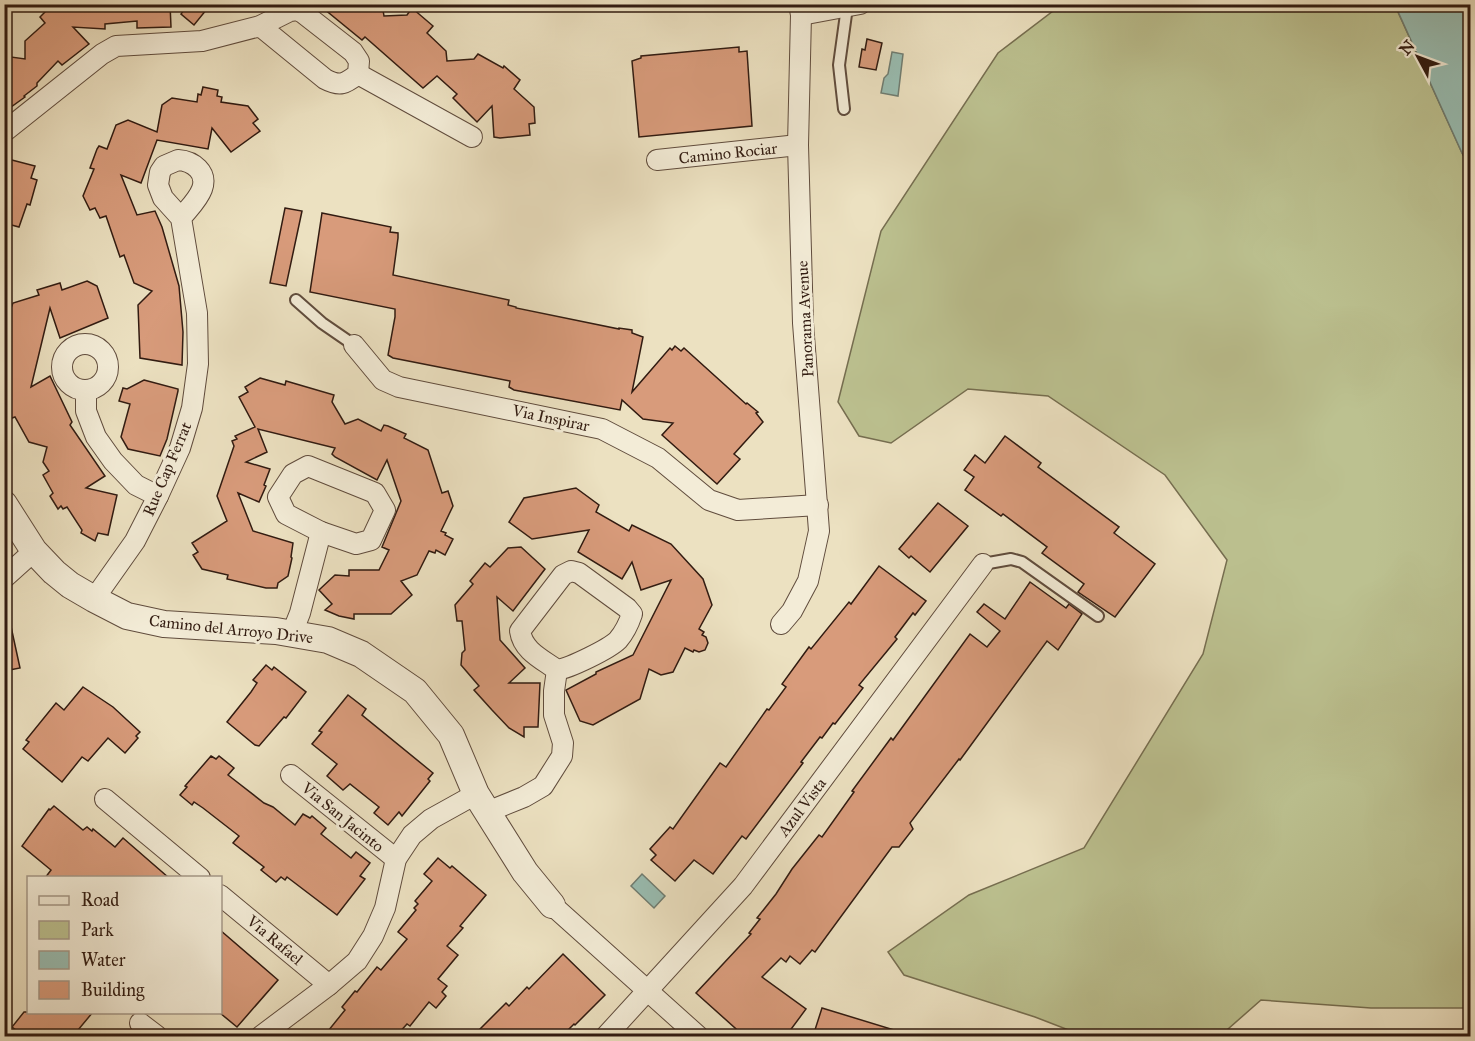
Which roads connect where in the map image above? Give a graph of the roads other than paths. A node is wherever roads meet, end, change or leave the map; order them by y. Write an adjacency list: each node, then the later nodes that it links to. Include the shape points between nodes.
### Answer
1 (853, 6): 2 (street); 5 (lane, via 839,65)
2 (800, 10): 8 (street, Panorama Avenue)
3 (260, 26): 4 (street, via 335,84 346,83); 4 (street, via 297,10 353,52 359,62); 6 (street, via 202,41 117,46)
4 (358, 74): 7 (street)
5 (844, 109)
6 (4, 132)
7 (472, 137)
8 (798, 145): 9 (street, Camino Rociar); 16 (street, Panorama Avenue, via 803,323)
9 (657, 160)
10 (181, 218): 14 (street, Rue Cap Ferrat, via 197,313 198,364 192,408 180,448)
11 (296, 300): 12 (lane, Via Inspirar)
12 (354, 345): 16 (street, Via Inspirar, via 383,380 399,387 602,429 657,458 709,500 738,510)
13 (86, 390): 14 (street, via 86,411 96,437 136,485)
14 (158, 496): 21 (street, Rue Cap Ferrat, via 135,541)
15 (4, 504): 18 (street, Camino del Arroyo Drive)
16 (818, 506): 23 (street, Panorama Avenue, via 819,531 808,581)
17 (321, 532): 17 (street, via 356,544 371,540 385,510 375,493 308,466 292,474 278,497 286,514); 24 (street)
18 (34, 551): 20 (street); 21 (street, Camino del Arroyo Drive, via 70,585)
19 (983, 564): 22 (lane, via 1011,559 1023,562); 34 (street, Azul Vista, via 743,886)
20 (4, 578)
21 (94, 599): 24 (street, Camino del Arroyo Drive, via 127,616 164,624)
22 (1098, 616)
23 (781, 624)
24 (292, 633): 28 (street, Camino del Arroyo Drive, via 328,640 361,654 415,691 451,735)
25 (557, 670): 25 (street, via 569,669 616,641 632,614 571,571 563,574 520,631 526,648); 28 (street, via 554,716 563,743 562,756 543,786 524,797)
26 (291, 775): 29 (street, Via San Jacinto)
27 (105, 799): 30 (street)
28 (482, 803): 29 (street, via 431,819 412,835); 32 (street, Camino del Arroyo Drive, via 525,872)
29 (396, 858): 33 (street, via 385,908 373,936 357,961)
30 (198, 876)
31 (222, 897): 33 (street, Via Rafael)
32 (552, 905): 34 (street)
33 (329, 985): 37 (street)
34 (648, 992): 38 (street, Azul Vista); 39 (street)
35 (140, 1023): 36 (street)
36 (157, 1036)
37 (261, 1036)
38 (606, 1036)
39 (698, 1036)

